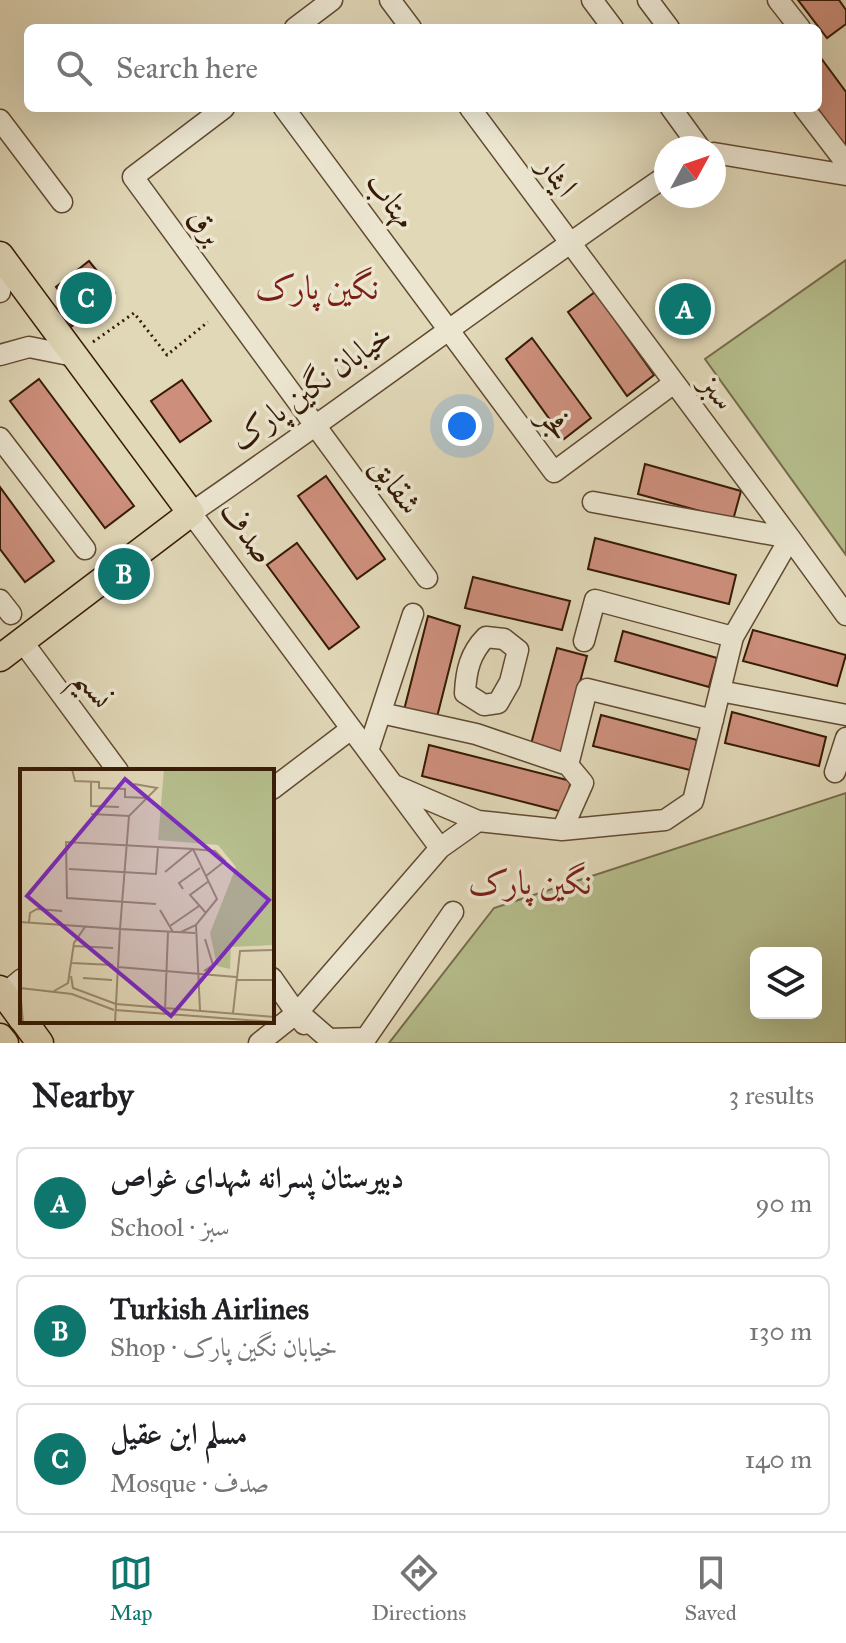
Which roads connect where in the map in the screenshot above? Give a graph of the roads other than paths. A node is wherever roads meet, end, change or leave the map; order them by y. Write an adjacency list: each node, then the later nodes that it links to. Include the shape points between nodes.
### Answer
1 (332, 0): 6 (street)
2 (390, 0): 7 (street)
3 (592, 0): 8 (street)
4 (648, 0): 9 (street)
5 (778, 0): 10 (street)
6 (300, 24)
7 (408, 24)
8 (610, 24)
9 (666, 24)
10 (797, 24)
11 (219, 112): 30 (street, برق, via 133,177)
12 (287, 112): 26 (street, مهتاب)
13 (473, 112): 23 (street, ایثار)
14 (674, 112): 17 (street)
15 (807, 112): 19 (street)
16 (0, 120): 22 (street)
17 (691, 136)
18 (726, 155): 20 (street)
19 (846, 163)
20 (846, 175)
21 (654, 184): 23 (street, خیابان نگین پارک)
22 (62, 202)
23 (569, 242): 26 (street, خیابان نگین پارک); 29 (street, سبز)
24 (2, 258): 25 (street); 28 (main road, صدف)
25 (0, 292)
26 (450, 328): 29 (street, فجر, via 554,472); 30 (street, خیابان نگین پارک)
27 (0, 355): 28 (street, via 29,347)
28 (74, 356): 33 (main road, صدف)
29 (674, 383): 34 (street, سبز)
30 (316, 427): 33 (street, خیابان نگین پارک); 36 (street, شقایق)
31 (0, 438): 35 (street)
32 (593, 502): 34 (street)
33 (191, 513): 40 (main road, خیابان نگین پارک); 48 (street, صدف)
34 (790, 538): 38 (street, سبز); 39 (street)
35 (85, 549)
36 (427, 578)
37 (413, 614): 45 (street)
38 (846, 615)
39 (733, 637): 41 (street, via 595,600); 43 (street)
40 (22, 641): 42 (main road, خیابان نگین پارک); 53 (street, نسیم)
41 (584, 641)
42 (0, 658)
43 (720, 691): 46 (street); 47 (street)
44 (484, 705): 49 (street)
45 (381, 713): 49 (street); 51 (street)
46 (846, 715)
47 (713, 720): 52 (street, via 587,689); 58 (street, via 693,801 665,820)
48 (351, 729): 51 (street, صدف); 56 (street)
49 (476, 734): 52 (street)
50 (846, 738): 54 (street)
51 (368, 751): 55 (street, صدف)
52 (568, 765): 58 (street, via 583,783)
53 (117, 769)
54 (835, 772)
55 (394, 785): 57 (street); 59 (street, صدف)
56 (274, 787)
57 (478, 821): 58 (street); 59 (street)
58 (562, 830)
59 (440, 848): 63 (street)
60 (453, 912): 63 (street, via 366,1038 329,1039)
61 (274, 981): 63 (street)
62 (6, 990): 64 (main road)
63 (298, 1012): 69 (street); 70 (street)
64 (20, 1015)
65 (25, 1023): 68 (main road)
66 (0, 1037): 67 (main road)
67 (5, 1043)
68 (40, 1043)
69 (259, 1043)
70 (316, 1043)

